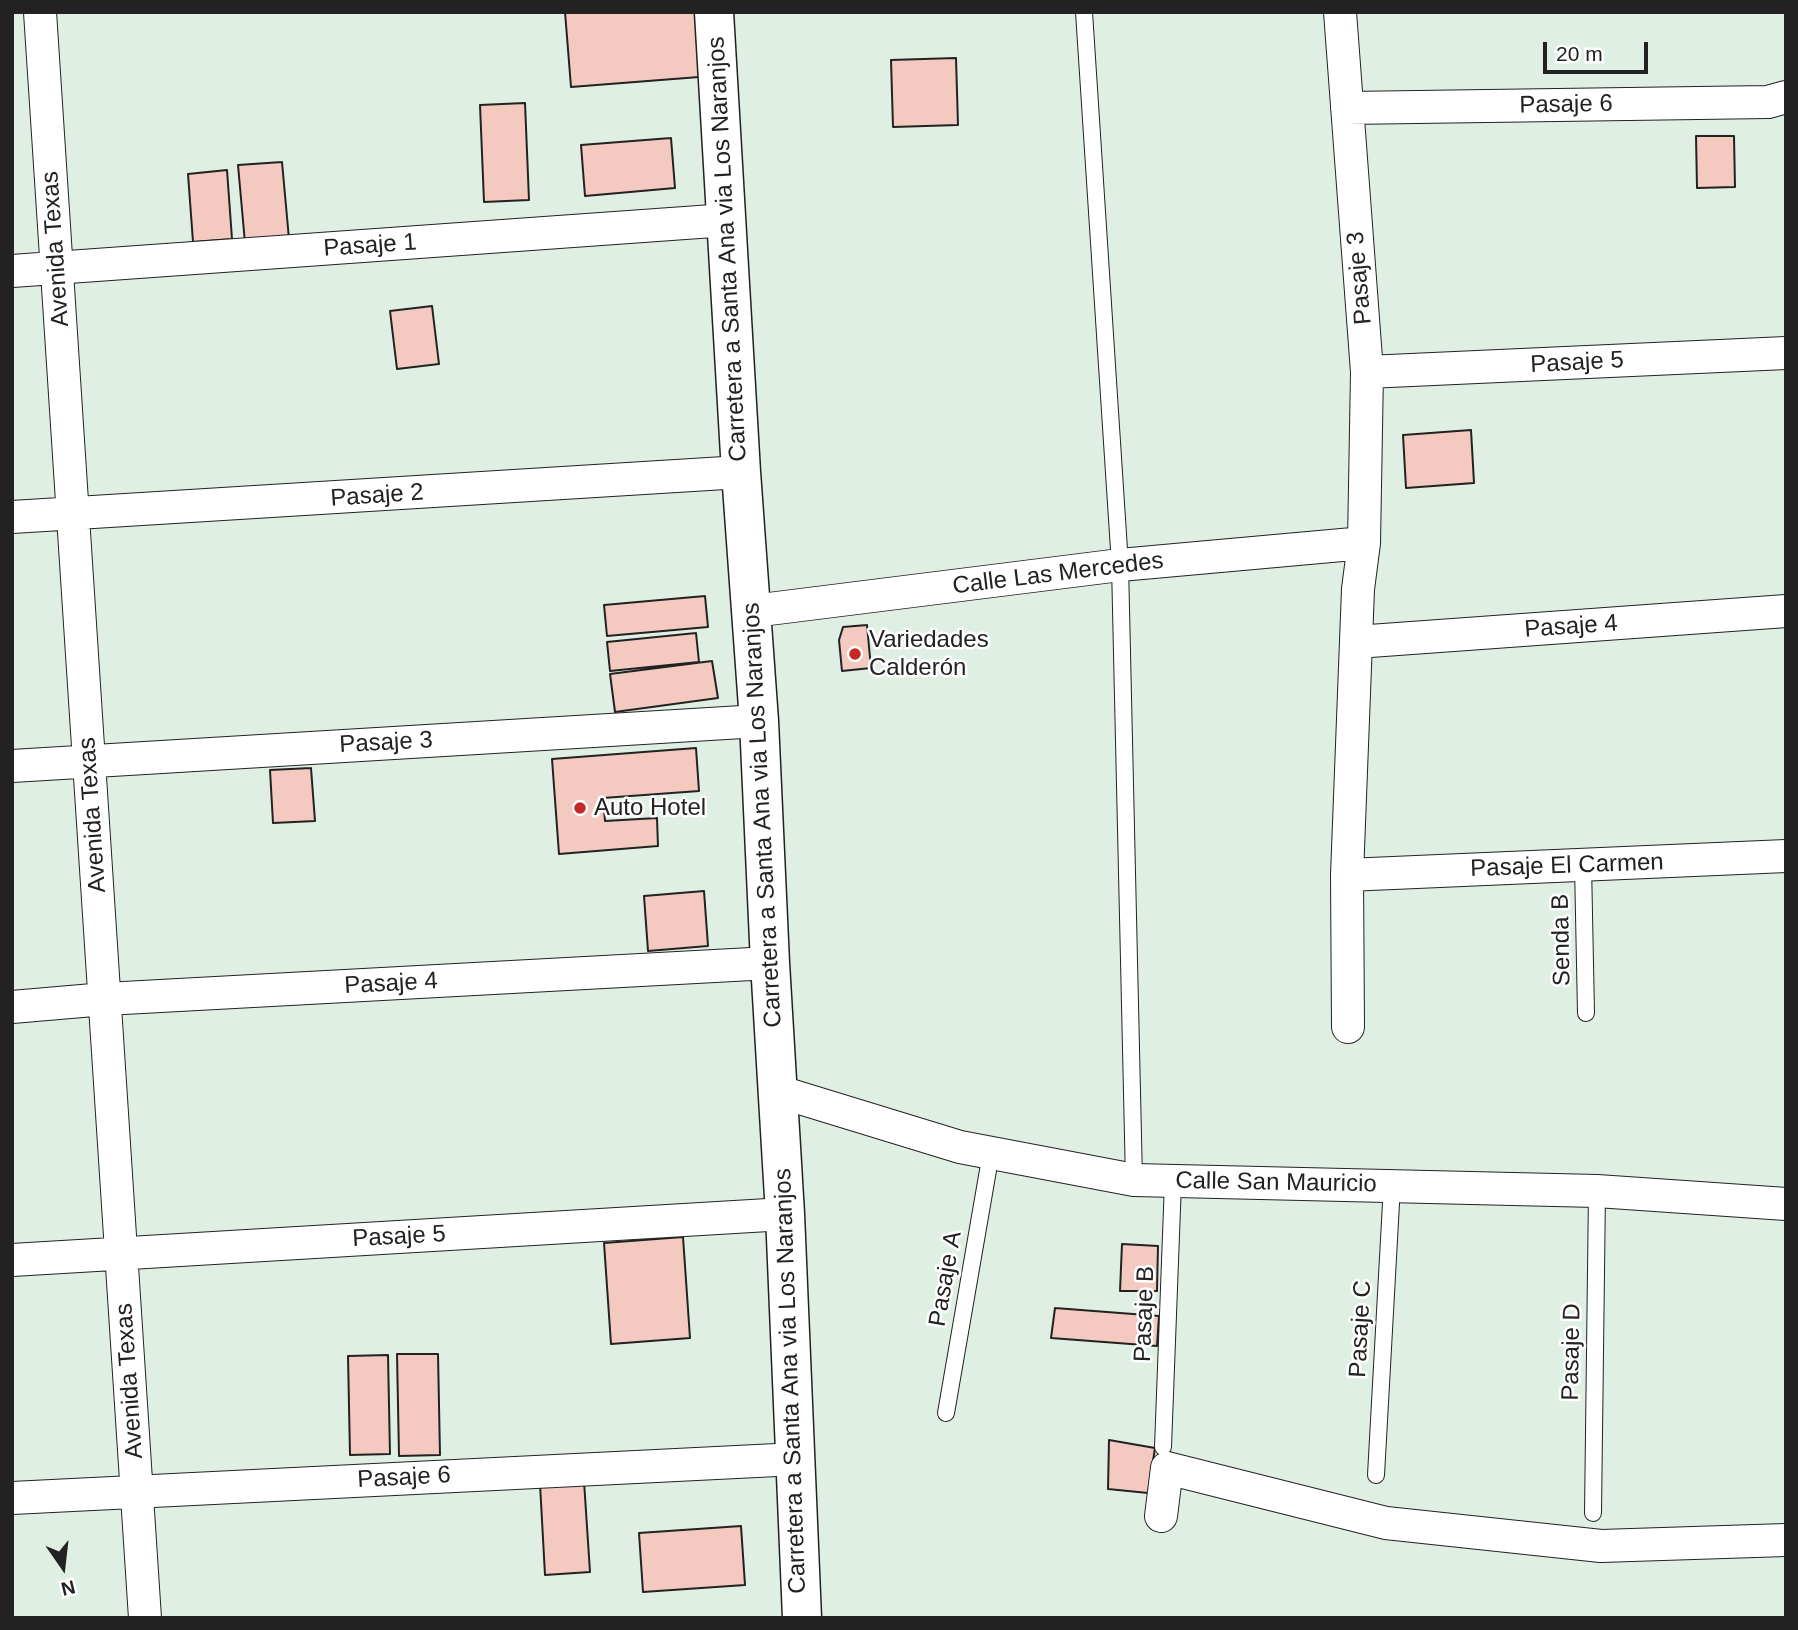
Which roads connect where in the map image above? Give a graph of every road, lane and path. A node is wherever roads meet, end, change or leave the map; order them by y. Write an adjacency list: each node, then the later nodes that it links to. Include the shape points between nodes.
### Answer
1 (40, 12): 8 (street, Avenida Texas)
2 (714, 12): 7 (main road, Carretera a Santa Ana via Los Naranjos)
3 (1084, 12): 16 (lane)
4 (1340, 12): 6 (street, Pasaje 3)
5 (1786, 97): 6 (street, Pasaje 6, via 1768,102)
6 (1347, 108): 11 (street, Pasaje 3)
7 (727, 220): 8 (street, Pasaje 1); 12 (main road, Carretera a Santa Ana via Los Naranjos)
8 (57, 269): 9 (street, Pasaje 1); 13 (street, Avenida Texas)
9 (12, 271)
10 (1786, 353): 11 (street, Pasaje 5)
11 (1367, 372): 15 (street, Pasaje 3)
12 (741, 472): 13 (street, Pasaje 2); 17 (main road, Carretera a Santa Ana via Los Naranjos)
13 (73, 515): 14 (street, Pasaje 2); 21 (street, Avenida Texas)
14 (12, 517)
15 (1364, 543): 16 (street, Calle Las Mercedes); 19 (street, Pasaje 3)
16 (1120, 565): 17 (street, Calle Las Mercedes); 33 (lane)
17 (753, 611): 20 (main road, Carretera a Santa Ana via Los Naranjos)
18 (1786, 611): 19 (street, Pasaje 4)
19 (1356, 642): 25 (street, Pasaje 3)
20 (759, 721): 21 (street, Pasaje 3); 26 (main road, Carretera a Santa Ana via Los Naranjos)
21 (89, 761): 22 (street, Pasaje 3); 27 (street, Avenida Texas)
22 (12, 766)
23 (1786, 856): 24 (street, Pasaje El Carmen)
24 (1583, 865): 25 (street, Pasaje El Carmen); 29 (lane, Senda B)
25 (1348, 875): 30 (street, Pasaje 3)
26 (769, 963): 27 (street, Pasaje 4); 31 (main road, Carretera a Santa Ana via Los Naranjos)
27 (105, 999): 28 (street, Pasaje 4); 39 (street, Avenida Texas)
28 (12, 1007)
29 (1587, 1013)
30 (1348, 1027)
31 (777, 1091): 32 (street, Calle San Mauricio); 38 (main road, Carretera a Santa Ana via Los Naranjos)
32 (991, 1153): 33 (street, Calle San Mauricio); 41 (lane, Pasaje A)
33 (1134, 1180): 34 (street, Calle San Mauricio)
34 (1173, 1182): 35 (street, Calle San Mauricio); 42 (lane, Pasaje B)
35 (1392, 1185): 36 (street, Calle San Mauricio); 44 (lane, Pasaje C)
36 (1597, 1191): 37 (street, Calle San Mauricio); 47 (lane, Pasaje D)
37 (1786, 1204)
38 (785, 1214): 39 (street, Pasaje 5); 43 (main road, Carretera a Santa Ana via Los Naranjos)
39 (121, 1253): 40 (street, Pasaje 5); 45 (street, Avenida Texas)
40 (12, 1260)
41 (946, 1413)
42 (1163, 1447)
43 (797, 1459): 45 (street, Pasaje 6); 51 (main road, Carretera a Santa Ana via Los Naranjos)
44 (1376, 1475)
45 (137, 1490): 46 (street, Pasaje 6); 50 (street, Avenida Texas)
46 (12, 1498)
47 (1593, 1514)
48 (1161, 1516): 49 (street, via 1167,1468 1386,1522 1601,1546)
49 (1786, 1541)
50 (145, 1618)
51 (802, 1618)

